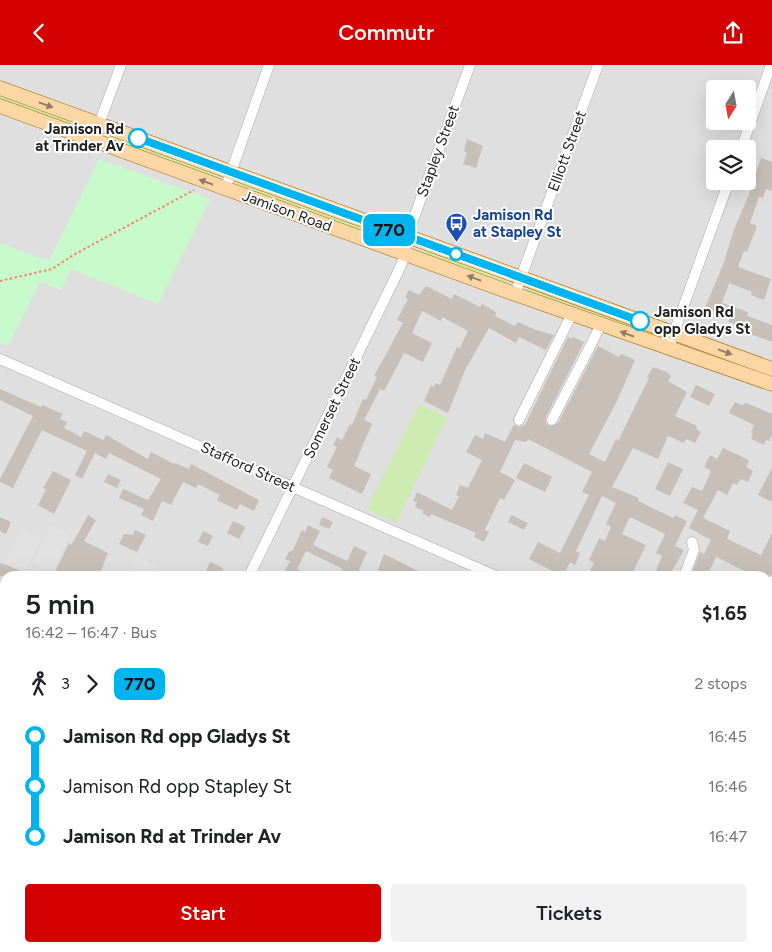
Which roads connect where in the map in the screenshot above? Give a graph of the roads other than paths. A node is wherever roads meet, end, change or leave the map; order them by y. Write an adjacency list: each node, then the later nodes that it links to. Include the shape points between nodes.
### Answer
1 (120, 65): 8 (street)
2 (269, 65): 11 (street)
3 (470, 65): 14 (street, Stapley Street)
4 (598, 65): 16 (street, Elliott Street)
5 (772, 65): 10 (street)
6 (0, 88): 8 (main road, Jamison Road, one-way to 8)
7 (0, 106): 9 (main road, Jamison Road)
8 (99, 124): 9 (street); 11 (main road, Jamison Road)
9 (94, 139): 12 (main road, Jamison Road, one-way to 9)
10 (744, 140)
11 (231, 172): 12 (street); 14 (main road, Jamison Road)
12 (225, 189): 15 (main road, Jamison Road)
13 (726, 190): 20 (street)
14 (407, 237): 15 (street, Somerset Street); 16 (main road, Jamison Road)
15 (405, 253): 17 (main road, Jamison Road, one-way to 15); 27 (street, Somerset Street, via 394,282)
16 (521, 278): 17 (street, Elliott Street); 20 (main road, Jamison Road)
17 (515, 294): 18 (main road, Jamison Road)
18 (572, 314): 19 (main road, Jamison Road); 25 (street)
19 (601, 325): 21 (main road, Jamison Road, one-way to 19); 26 (street)
20 (674, 333): 21 (street); 23 (main road, Jamison Road, one-way to 23)
21 (668, 349): 24 (main road, Jamison Road)
22 (0, 359): 27 (street, Stafford Street)
23 (772, 369)
24 (772, 384)
25 (519, 420)
26 (552, 420)
27 (293, 487): 29 (street, Somerset Street); 30 (street, Stafford Street)
28 (692, 542): 31 (street, via 694,550)
29 (251, 571)
30 (485, 571)
31 (686, 571)

